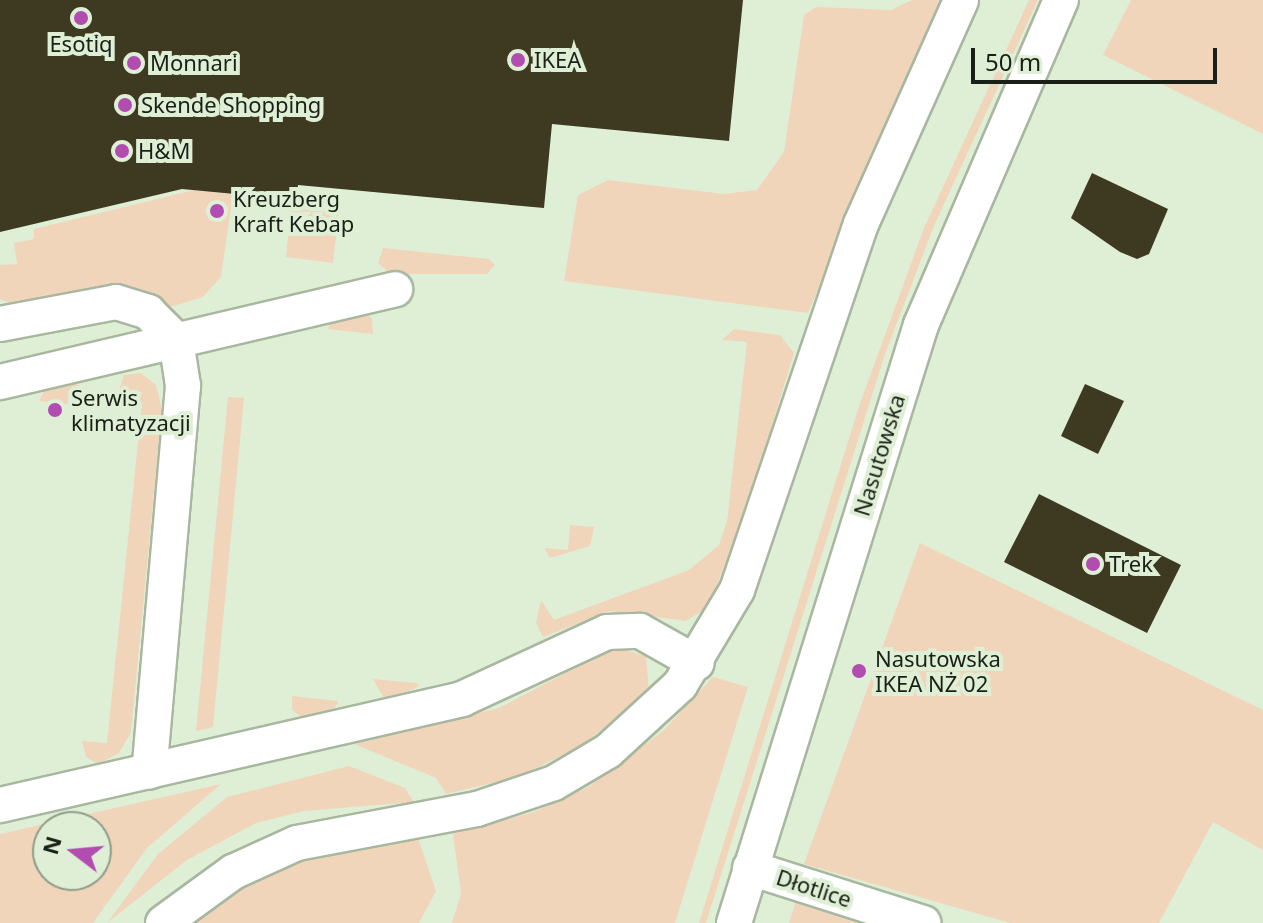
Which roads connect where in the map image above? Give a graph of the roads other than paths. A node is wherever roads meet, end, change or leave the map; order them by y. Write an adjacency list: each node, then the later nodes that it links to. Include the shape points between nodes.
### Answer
1 (961, 0): 7 (street, via 861,224 737,590)
2 (1061, 0): 10 (street, Nasutowska, via 921,325)
3 (395, 289): 5 (street)
4 (0, 324): 5 (street, via 116,302 148,312)
5 (176, 340): 6 (street); 8 (street, via 183,386)
6 (0, 382)
7 (697, 663): 8 (street, via 640,631 607,632 462,699); 11 (street, via 639,727 554,783 477,809 297,843 233,872)
8 (149, 772): 9 (street)
9 (0, 805)
10 (750, 868): 12 (street, Nasutowska); 13 (street, Dłotlice)
11 (163, 923)
12 (734, 923)
13 (923, 923)

